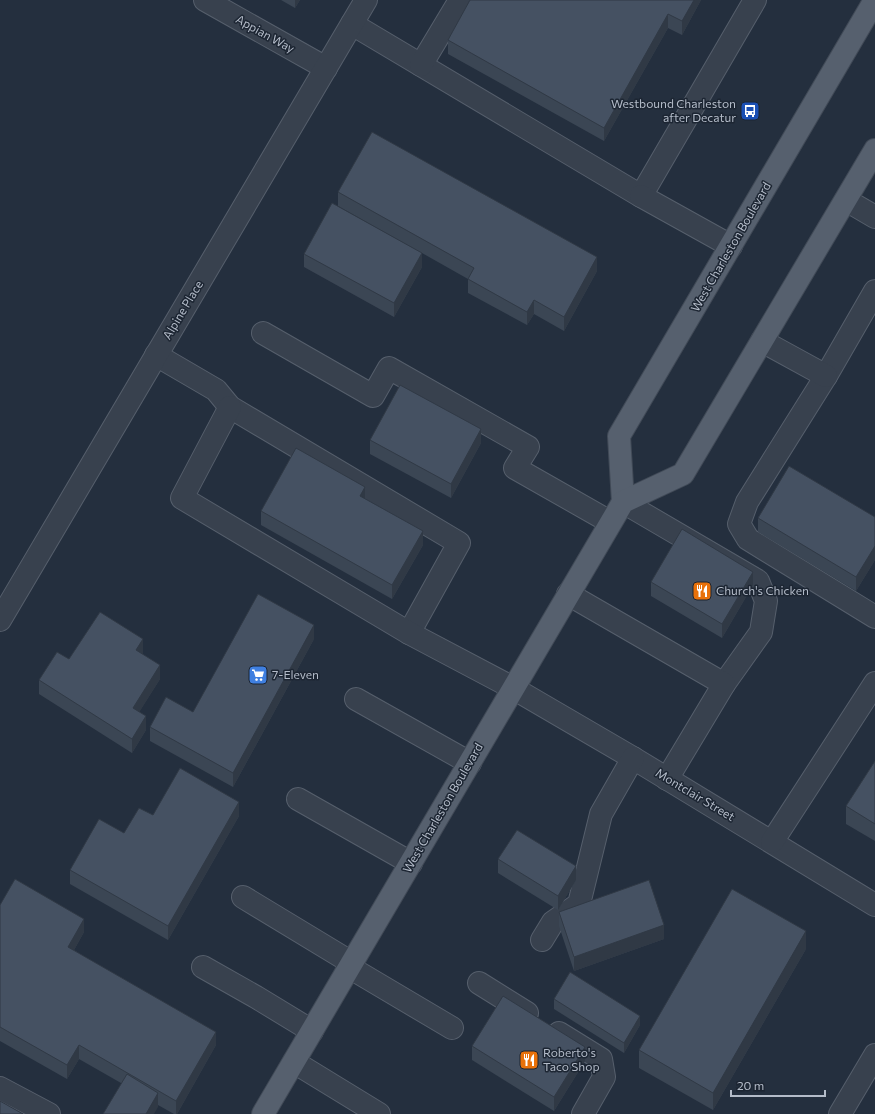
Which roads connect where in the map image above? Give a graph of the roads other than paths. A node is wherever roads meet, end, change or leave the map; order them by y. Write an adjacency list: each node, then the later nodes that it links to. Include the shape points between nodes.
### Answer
1 (205, 0): 8 (street, Appian Way)
2 (366, 0): 6 (street, Alpine Place)
3 (460, 0): 7 (street)
4 (755, 0): 11 (street)
5 (875, 0): 14 (main road, West Charleston Boulevard)
6 (352, 24): 7 (street); 8 (street, Alpine Place)
7 (421, 65): 11 (street)
8 (326, 68): 18 (street, Alpine Place)
9 (875, 150): 12 (main road)
10 (875, 177): 12 (main road)
11 (641, 196): 14 (street)
12 (846, 200): 13 (street); 17 (main road)
13 (875, 216)
14 (731, 246): 21 (main road, West Charleston Boulevard, via 619,436)
15 (875, 291): 19 (street)
16 (263, 333): 22 (street, via 373,396 389,368 528,447 515,468)
17 (762, 341): 19 (street); 21 (main road, via 683,474)
18 (156, 355): 20 (street, via 216,390); 25 (street, Alpine Place)
19 (826, 376): 24 (street, via 747,502 739,524 748,539)
20 (230, 407): 26 (street, Montclair Street, via 182,498); 26 (street, via 459,543)
21 (623, 502): 22 (main road, West Charleston Boulevard); 28 (street, via 758,581 766,601 761,632)
22 (610, 522): 23 (main road, West Charleston Boulevard)
23 (568, 594): 28 (street); 29 (main road, West Charleston Boulevard)
24 (875, 617)
25 (0, 620)
26 (409, 633): 29 (street, Montclair Street)
27 (875, 683): 35 (street)
28 (724, 684): 33 (street)
29 (513, 688): 31 (street, Montclair Street); 32 (main road, West Charleston Boulevard)
30 (356, 699): 32 (street)
31 (633, 758): 33 (street, Montclair Street); 39 (street, via 601,814 579,904 553,922)
32 (470, 763): 36 (main road, West Charleston Boulevard)
33 (667, 779): 35 (street, Montclair Street)
34 (298, 799): 36 (street)
35 (772, 842): 38 (street, Montclair Street)
36 (411, 863): 40 (main road, West Charleston Boulevard)
37 (243, 897): 40 (street)
38 (875, 905)
39 (542, 940)
40 (350, 965): 43 (street); 44 (main road, West Charleston Boulevard)
41 (203, 967): 44 (street)
42 (479, 983): 51 (street, via 601,1059 604,1077)
43 (452, 1028)
44 (312, 1031): 46 (main road, West Charleston Boulevard)
45 (875, 1055): 52 (street)
46 (294, 1062): 49 (main road, West Charleston Boulevard); 50 (street)
47 (0, 1088): 48 (street)
48 (49, 1114)
49 (263, 1114)
50 (379, 1114)
51 (583, 1114)
52 (840, 1114)

